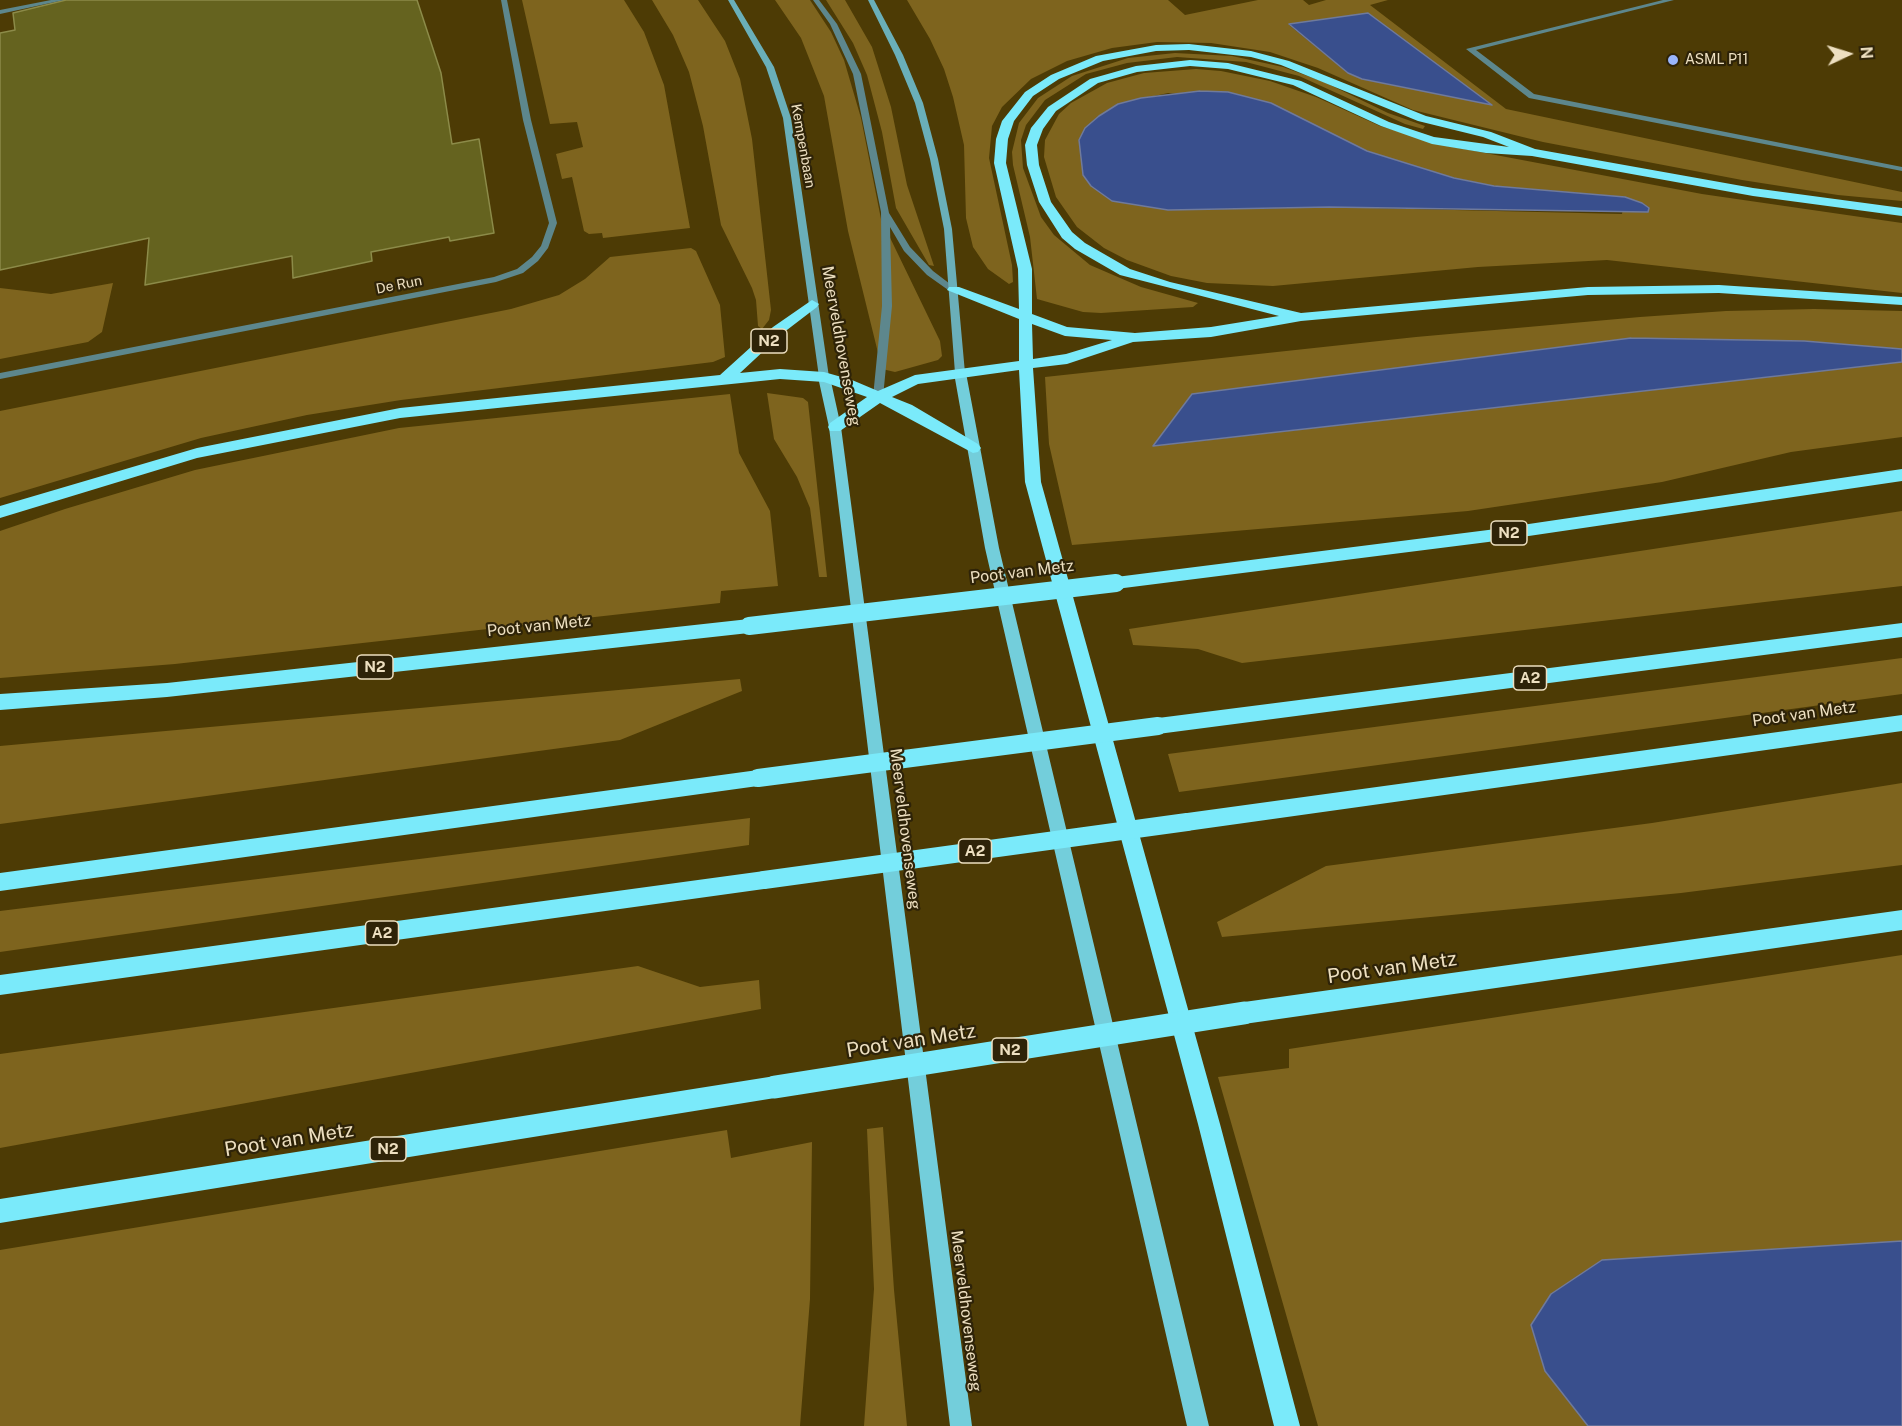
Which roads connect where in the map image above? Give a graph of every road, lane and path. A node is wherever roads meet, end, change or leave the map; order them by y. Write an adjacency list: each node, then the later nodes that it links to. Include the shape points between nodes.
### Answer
1 (61, 0): 7 (street)
2 (504, 0): 21 (street, De Run, via 527,120 553,223 535,260 496,279)
3 (731, 0): 12 (main road, Kempenbaan, via 770,67 787,118)
4 (816, 0): 10 (street, via 833,24 857,74)
5 (871, 0): 13 (main road, via 919,103 948,229)
6 (1671, 0): 9 (street, via 1470,48 1532,96)
7 (0, 12)
8 (1532, 152): 11 (highway, via 1753,192); 16 (highway, via 1432,140 1385,124 1297,83 1265,73 1190,63 1110,75 1077,90 1052,109 1037,128 1031,145 1033,165 1045,202 1080,246 1105,263 1146,279); 17 (highway, via 1487,134 1422,119 1317,74 1251,54 1189,47 1156,48 1101,58 1054,77 1029,94 1008,121 1002,139 1000,163 1025,269)
9 (1902, 169)
10 (885, 212): 13 (street, via 908,249 930,273); 24 (street, via 887,306)
11 (1902, 212)
12 (803, 238): 15 (main road, Meerveldhovenseweg)
13 (954, 290): 17 (highway); 20 (main road)
14 (1902, 301): 16 (highway, via 1719,289 1652,290 1514,297)
15 (812, 304): 22 (main road, Meerveldhovenseweg); 23 (highway, N2)
16 (1301, 317): 18 (highway, via 1211,332)
17 (1025, 318): 18 (highway, via 1065,331); 19 (highway)
18 (1135, 338): 19 (highway, via 1067,359)
19 (1026, 364): 20 (highway); 38 (highway, via 1033,482 1203,1101)
20 (960, 373): 24 (highway, via 915,381); 26 (main road)
21 (0, 376)
22 (824, 377): 23 (highway, N2, via 780,374); 24 (highway, via 847,382); 25 (main road, Meerveldhovenseweg)
23 (725, 379): 28 (highway, N2, via 400,413 196,453)
24 (879, 397): 25 (highway); 26 (highway)
25 (835, 427): 36 (main road, Meerveldhovenseweg)
26 (974, 448): 37 (main road, via 992,548)
27 (1902, 475): 30 (highway, Poot van Metz / N2, bridge, via 1488,536 1116,583 179,688)
28 (0, 512)
29 (1902, 630): 32 (highway, A2, bridge, via 758,778)
30 (0, 702)
31 (1902, 723): 34 (highway, Poot van Metz / A2, bridge)
32 (0, 882)
33 (1902, 920): 35 (highway, Poot van Metz / N2, bridge, via 1244,1013)
34 (0, 985)
35 (0, 1210)
36 (962, 1426)
37 (1198, 1426)
38 (1287, 1426)

